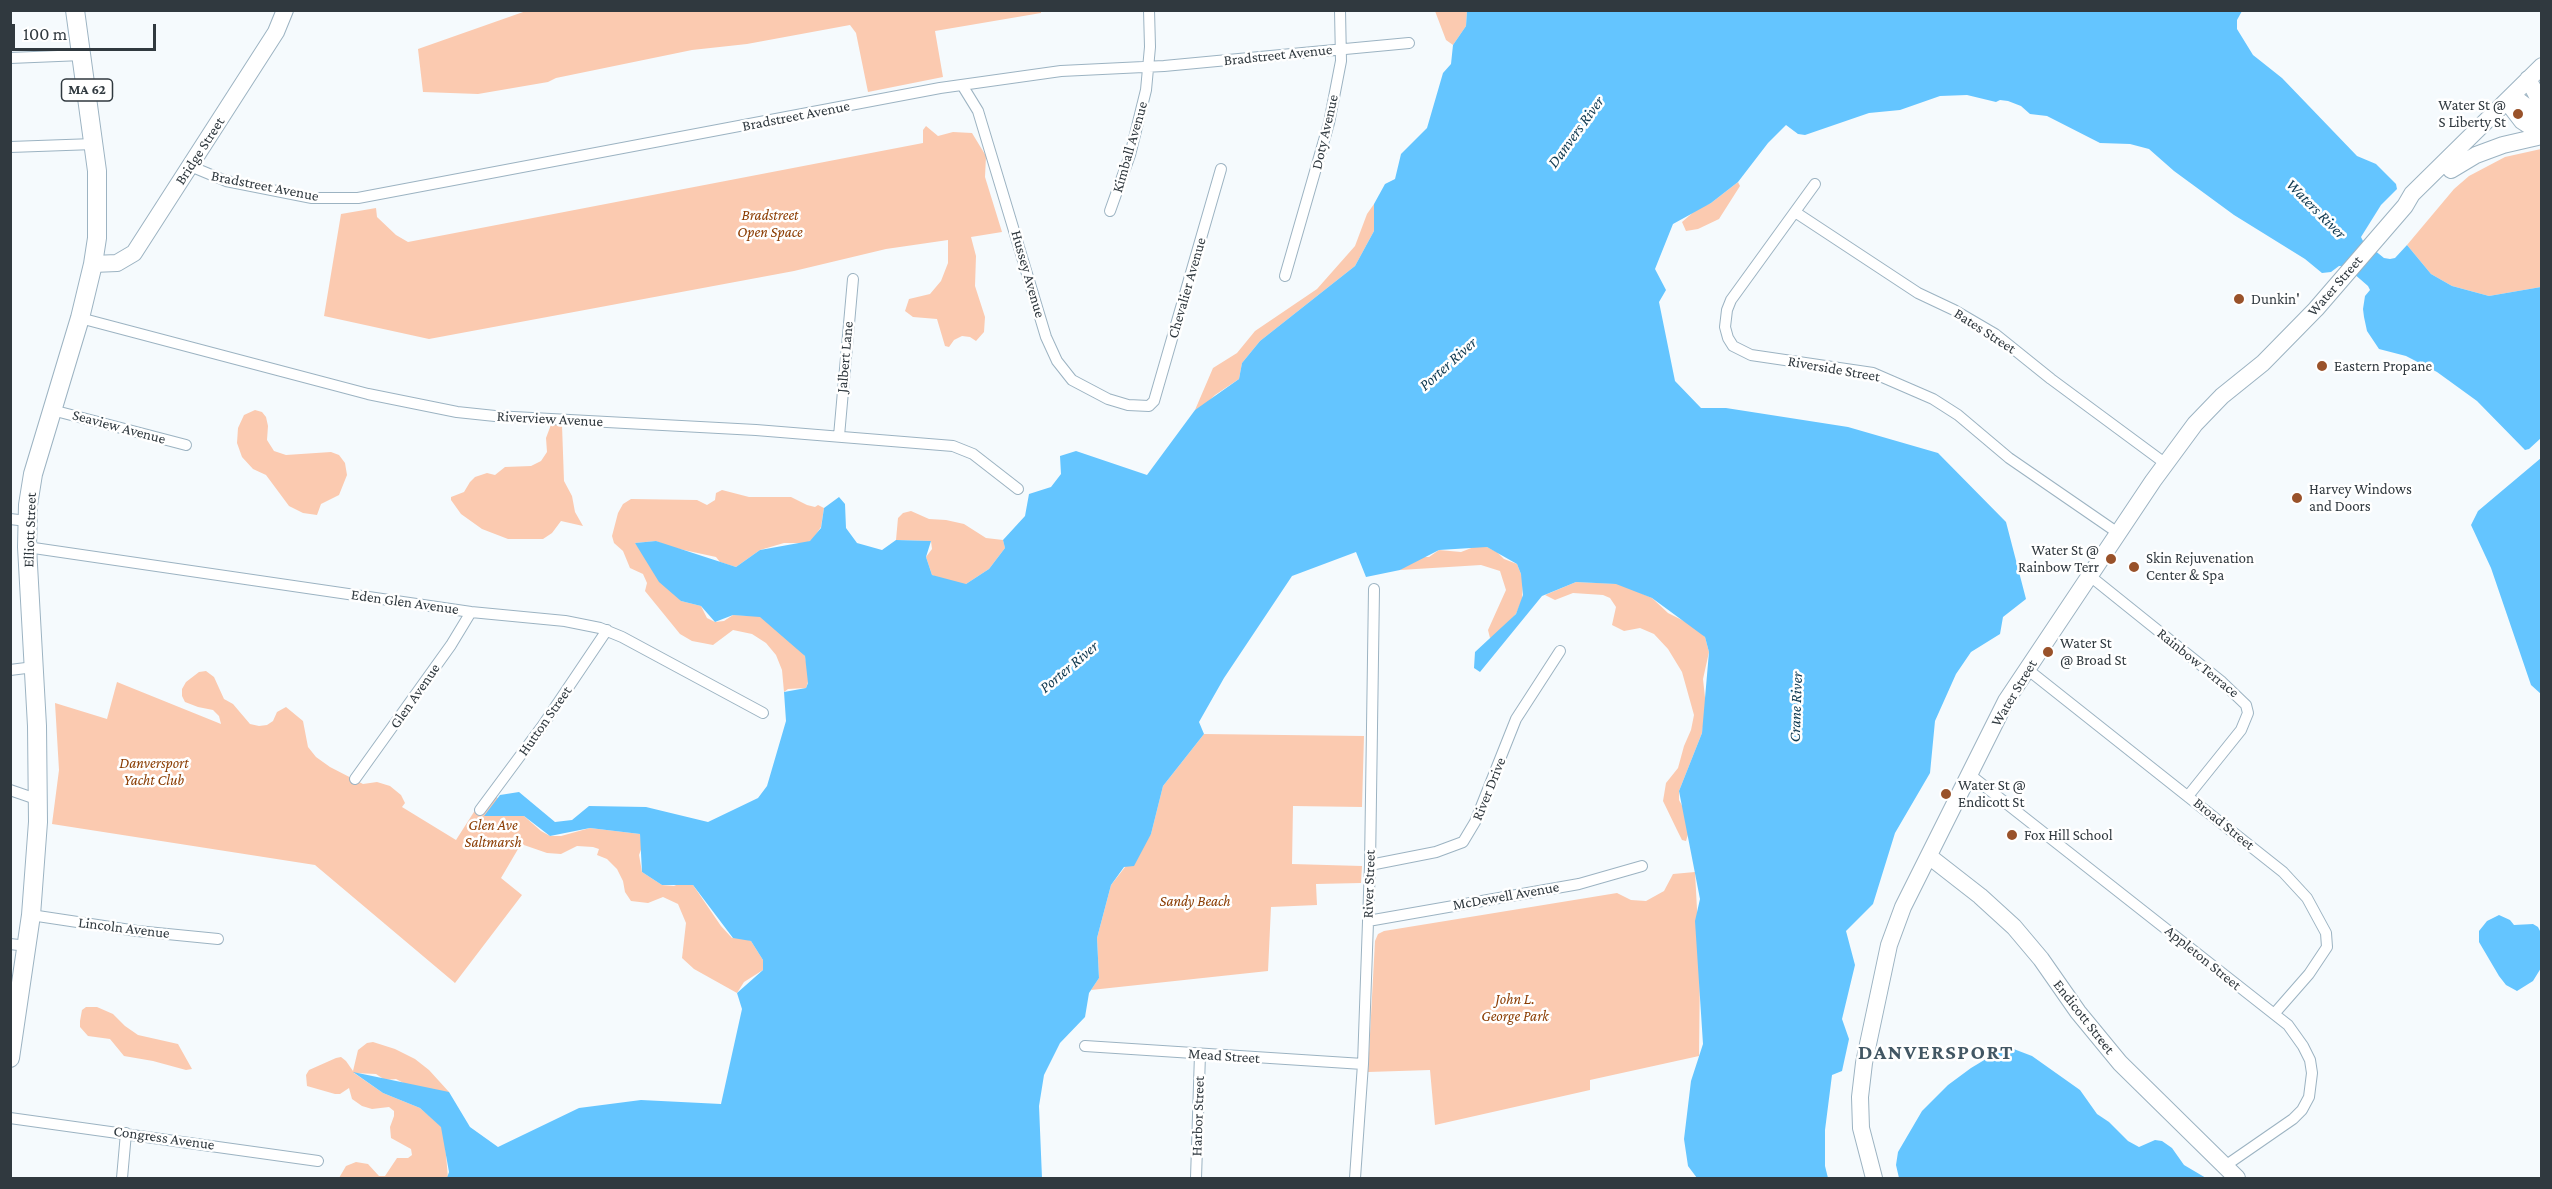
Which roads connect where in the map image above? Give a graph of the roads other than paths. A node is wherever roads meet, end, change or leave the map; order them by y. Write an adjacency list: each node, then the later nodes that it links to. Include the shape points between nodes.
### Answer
1 (75, 10): 7 (main road, Elliott Street / MA 62)
2 (285, 10): 19 (main road, Bridge Street, via 276,32)
3 (1149, 10): 10 (street, Kimball Avenue)
4 (1340, 10): 6 (street, Doty Avenue)
5 (1409, 43): 6 (street, Bradstreet Avenue)
6 (1342, 49): 10 (street, Bradstreet Avenue); 27 (street, Doty Avenue, via 1329,123)
7 (82, 55): 8 (street); 17 (main road, Elliott Street / MA 62)
8 (10, 58)
9 (2541, 66): 11 (main road, Water Street)
10 (1148, 67): 12 (street, Bradstreet Avenue, via 1061,71); 24 (street, Kimball Avenue, via 1139,124)
11 (2534, 82): 13 (main road, Water Street); 14 (main road)
12 (962, 85): 19 (street, Bradstreet Avenue, via 358,198 312,198 226,181); 30 (street, Hussey Avenue, via 978,111 1057,361 1072,380 1089,391 1128,405)
13 (2513, 103): 15 (main road); 16 (main road, via 2522,121); 21 (main road, Water Street); 23 (main road, Water Street, via 2412,194)
14 (2541, 105)
15 (2541, 118)
16 (2541, 135): 21 (main road, via 2476,155)
17 (94, 144): 18 (street); 26 (main road, Elliott Street / MA 62, via 98,200)
18 (10, 147)
19 (190, 166): 26 (main road, Bridge Street, via 134,253 117,263)
20 (1221, 169): 30 (street, Chevalier Avenue)
21 (2451, 170): 23 (main road, Water Street)
22 (1815, 184): 25 (street, Riverside Street)
23 (2405, 206): 34 (main road, Water Street, via 2335,288 2263,363 2195,424)
24 (1110, 211)
25 (1795, 212): 34 (street, Bates Street, via 1918,293 1995,334); 37 (street, Riverside Street, via 1731,300 1725,327 1733,346 1751,355 1873,373 1934,399 2009,458)
26 (93, 264): 29 (main road, Elliott Street / MA 62)
27 (1285, 276)
28 (853, 279): 32 (street, Jalbert Lane)
29 (80, 318): 31 (main road, Elliott Street / MA 62); 32 (street, Riverview Avenue, via 368,394 456,412)
30 (1150, 405)
31 (52, 410): 33 (street, Seaview Avenue); 36 (main road, Elliott Street / MA 62)
32 (839, 436): 35 (street, Riverview Avenue, via 953,446 973,454)
33 (186, 445)
34 (2166, 464): 37 (main road, Water Street)
35 (1018, 489)
36 (19, 520): 38 (main road, Elliott Street / MA 62)
37 (2118, 533): 39 (main road, Water Street)
38 (27, 547): 41 (street, Eden Glen Avenue); 44 (main road, Elliott Street / MA 62)
39 (2090, 576): 45 (main road, Water Street); 51 (street, Rainbow Terrace, via 2246,705 2248,713 2241,730)
40 (1374, 589): 55 (street, River Street)
41 (471, 612): 42 (street, Eden Glen Avenue, via 565,621); 49 (street, Glen Avenue)
42 (608, 630): 47 (street, Eden Glen Avenue); 53 (street, Hutton Street)
43 (1560, 651): 55 (street, River Drive, via 1516,719 1475,822 1463,842 1436,852)
44 (34, 667): 46 (street); 52 (main road, Elliott Street / MA 62)
45 (2027, 669): 48 (main road, Water Street, via 2006,700); 51 (street, Broad Street)
46 (10, 670)
47 (763, 713)
48 (1969, 774): 54 (main road, Water Street); 61 (street, Appleton Street)
49 (355, 779)
50 (10, 790): 52 (street)
51 (2188, 795): 61 (street, Broad Street, via 2297,886 2326,933 2327,947 2322,955)
52 (39, 800): 57 (main road, Elliott Street / MA 62)
53 (480, 810)
54 (1930, 857): 69 (main road, Endicott Street, via 2014,927 2113,1055); 73 (main road, Water Street, via 1903,907 1889,945 1864,1063 1861,1128)
55 (1370, 865): 58 (street, River Street)
56 (1642, 866): 58 (street, McDewell Avenue, via 1579,884)
57 (31, 915): 59 (street, Lincoln Avenue); 60 (main road, Elliott Street / MA 62)
58 (1368, 921): 65 (street, River Street)
59 (218, 939)
60 (19, 945): 64 (main road, Elliott Street / MA 62)
61 (2274, 1014): 69 (street, Appleton Street, via 2288,1025 2310,1060 2309,1097 2293,1119)
62 (1085, 1046): 63 (street, Mead Street)
63 (1200, 1054): 65 (street, Mead Street); 71 (street, Harbor Street)
64 (10, 1058)
65 (1364, 1064): 72 (street, River Street)
66 (10, 1118): 67 (street, Congress Avenue)
67 (126, 1133): 68 (street, Congress Avenue); 70 (street)
68 (318, 1161)
69 (2225, 1166): 74 (main road, Endicott Street)
70 (122, 1179)
71 (1196, 1179)
72 (1355, 1179)
73 (1874, 1179)
74 (2237, 1179)

